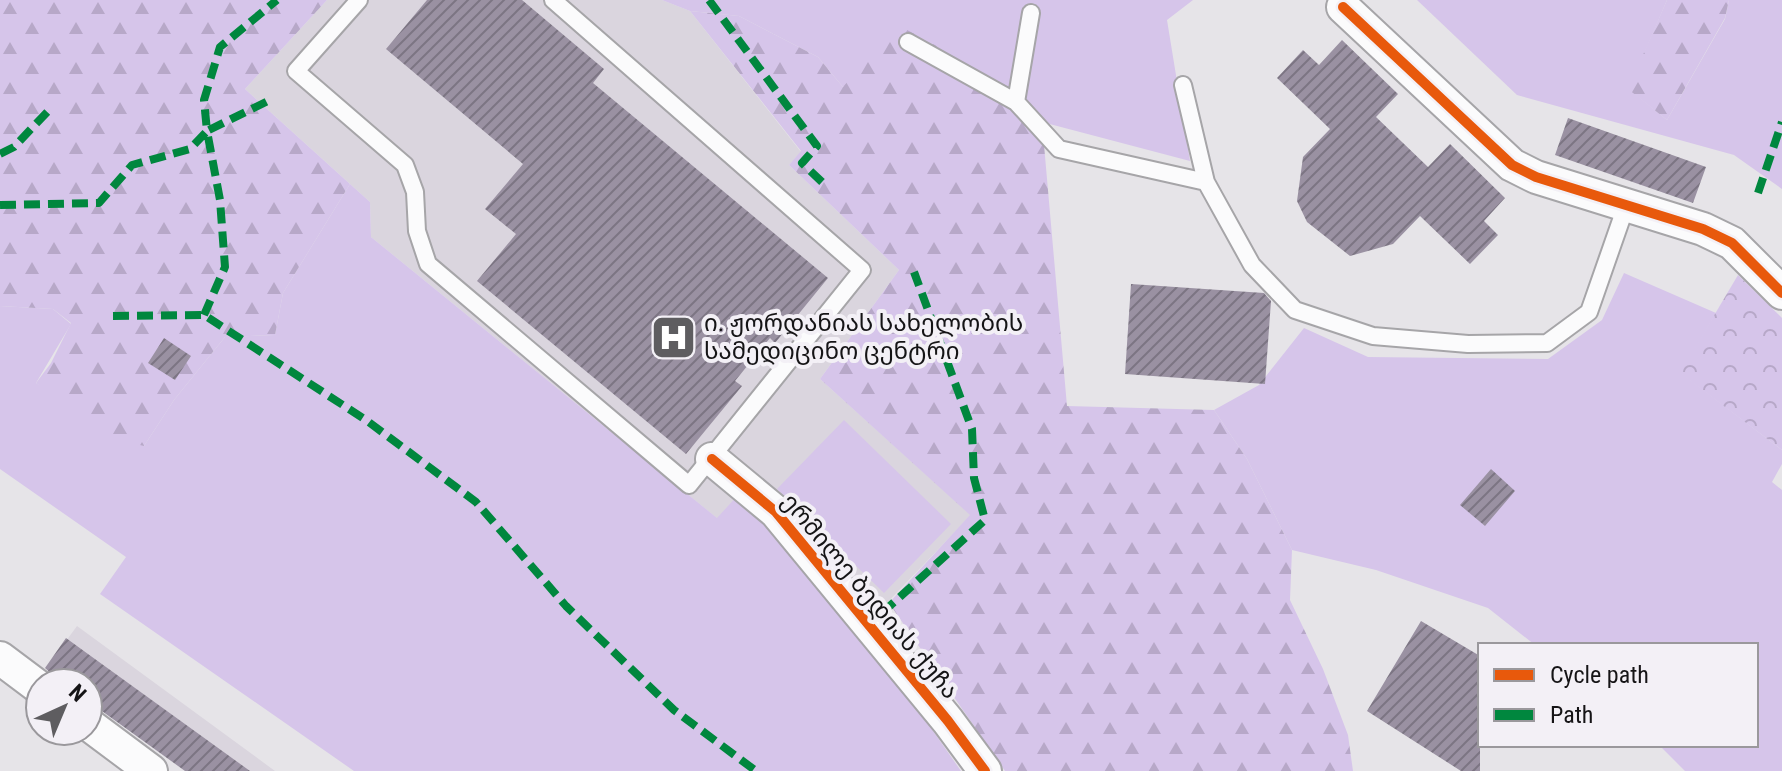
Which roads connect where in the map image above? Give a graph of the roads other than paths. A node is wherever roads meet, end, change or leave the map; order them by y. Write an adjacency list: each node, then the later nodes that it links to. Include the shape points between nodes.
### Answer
1 (359, 0): 11 (lane, via 296,71 405,165 428,264 689,485)
2 (553, 0): 11 (lane, via 862,270)
3 (1343, 7): 9 (street, via 1512,165)
4 (1031, 13): 7 (lane)
5 (908, 42): 7 (lane)
6 (1183, 85): 8 (lane)
7 (1016, 102): 8 (lane, via 1059,149)
8 (1206, 182): 9 (lane, via 1252,265 1295,310 1373,336 1468,344 1547,343 1589,312)
9 (1626, 206): 10 (street, via 1732,243)
10 (1782, 293)
11 (712, 459): 16 (street, ერმილე ბედიას ქუჩა, via 776,512)
12 (0, 658): 13 (street)
13 (24, 676)
14 (104, 736): 15 (street)
15 (151, 771)
16 (985, 771)

